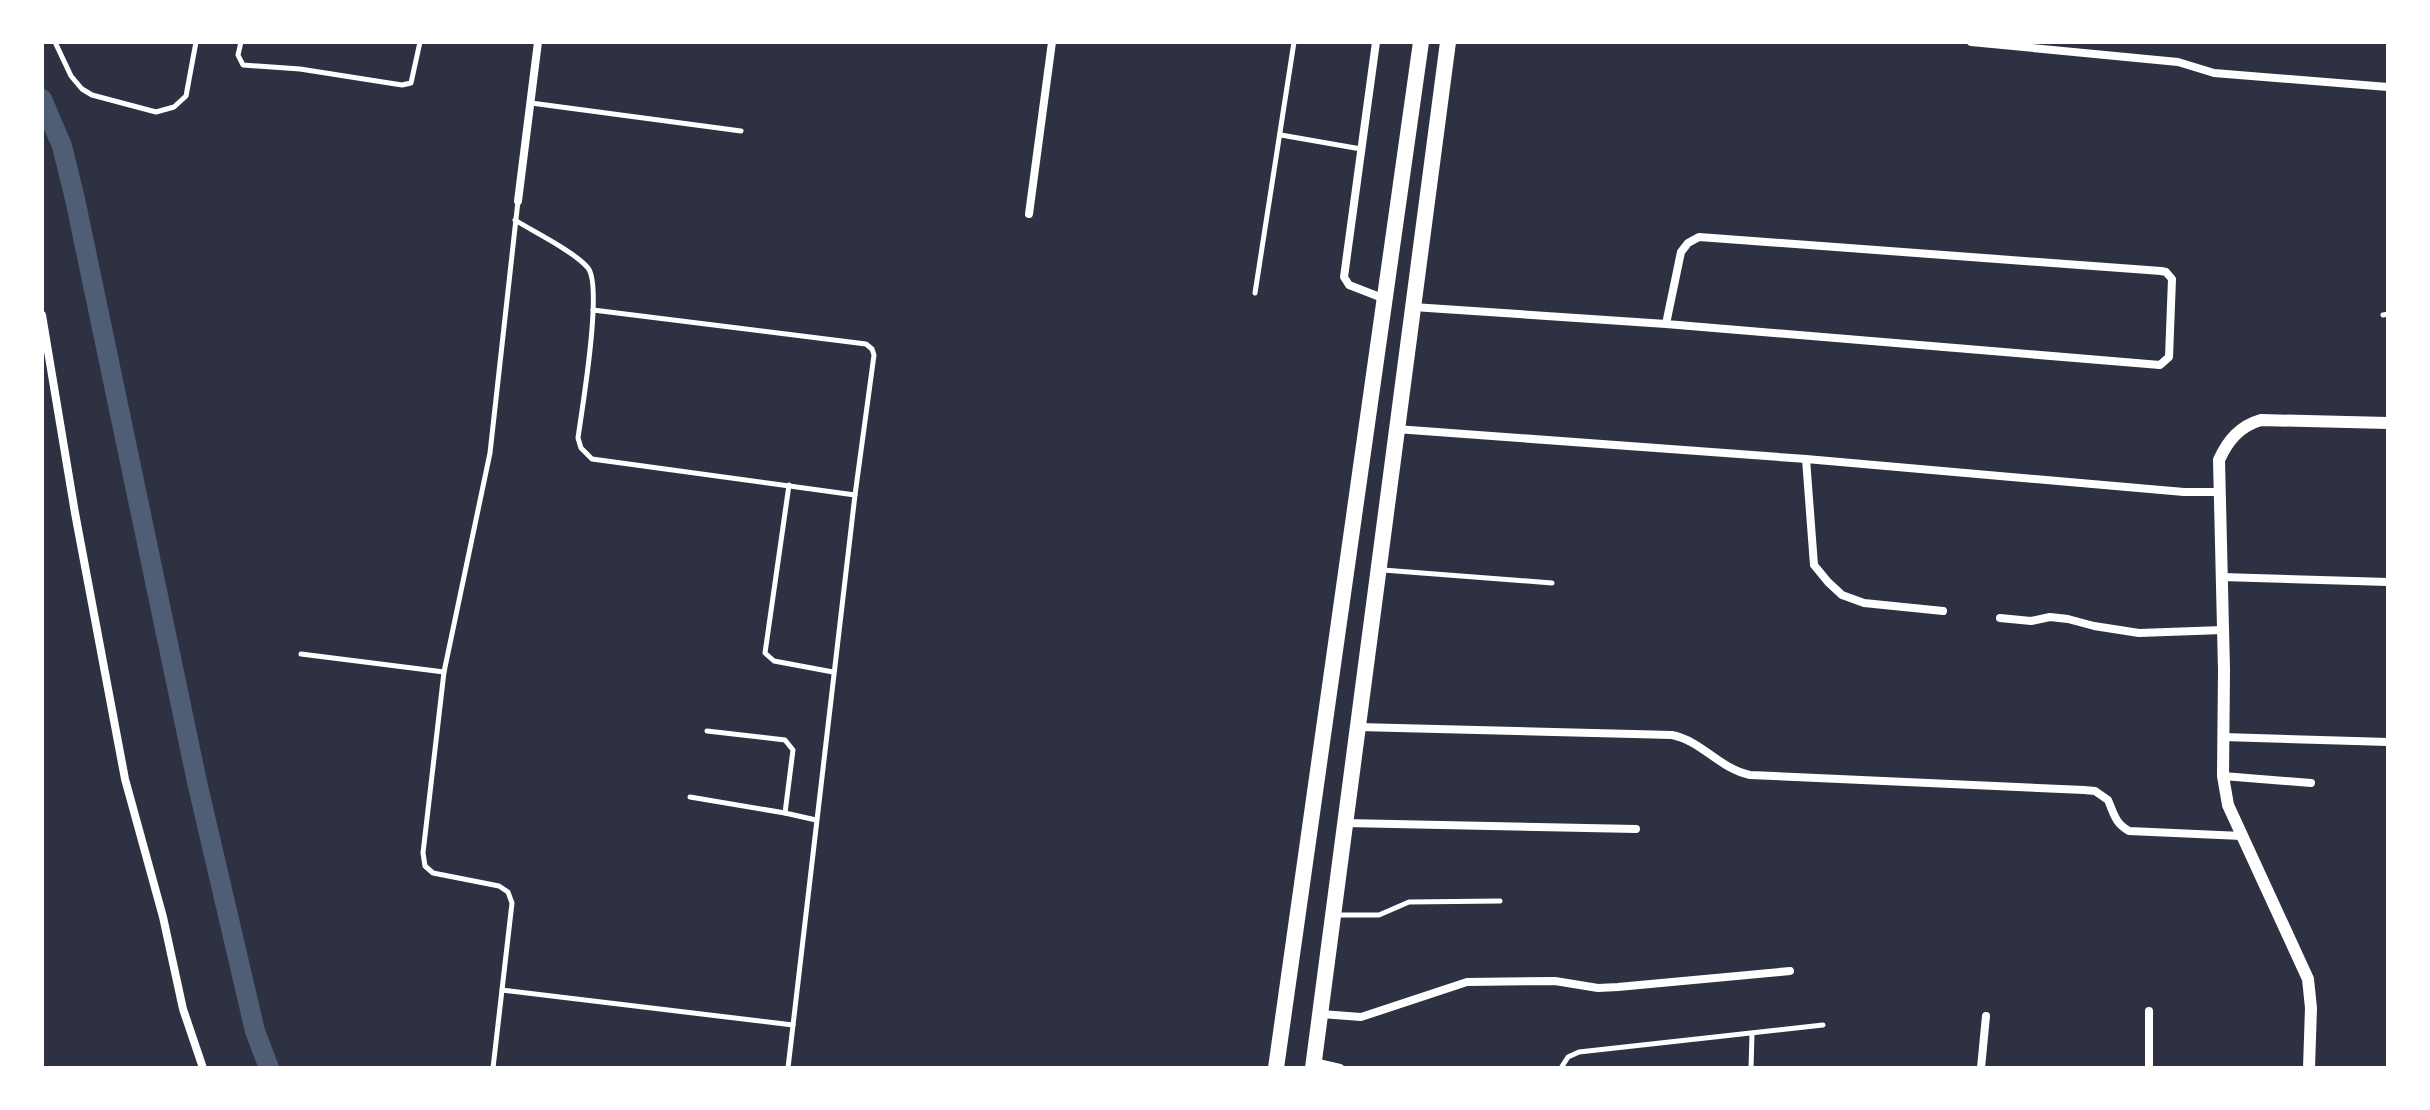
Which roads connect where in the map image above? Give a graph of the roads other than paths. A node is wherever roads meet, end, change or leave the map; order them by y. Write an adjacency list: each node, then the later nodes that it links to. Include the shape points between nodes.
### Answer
1 (55, 42): 2 (lane, via 82,89 156,112 174,107 186,96)
2 (196, 42)
3 (241, 42): 4 (lane, via 238,55 243,65 402,85 414,77)
4 (420, 42)
5 (538, 42): 13 (street)
6 (1052, 42): 18 (street)
7 (1294, 42): 15 (lane)
8 (1376, 42): 16 (street)
9 (1421, 42): 21 (main road)
10 (1448, 42): 22 (main road)
11 (1972, 42): 12 (street, via 2178,62 2214,73)
12 (2388, 87)
13 (531, 103): 14 (lane); 17 (street)
14 (741, 131)
15 (1281, 135): 16 (lane); 20 (lane)
16 (1361, 149): 21 (street, via 1344,277 1349,285)
17 (518, 201): 19 (lane)
18 (1029, 214)
19 (515, 220): 23 (lane, via 587,267); 40 (lane, via 490,453)
20 (1255, 293)
21 (1381, 298): 68 (main road)
22 (1412, 307): 25 (street); 27 (main road)
23 (593, 310): 29 (lane, via 578,438 585,454); 31 (lane, via 866,344 874,355)
24 (42, 315): 65 (street, via 125,779)
25 (1666, 324): 25 (street, via 1681,252 1699,237 2161,271 2172,279 2169,357 2160,365)
26 (2388, 423): 30 (street, via 2248,424 2219,460)
27 (1396, 429): 28 (street); 32 (main road)
28 (1806, 459): 30 (street); 36 (street, via 1814,565 1828,582 1842,595 1864,603)
29 (789, 485): 31 (lane); 41 (lane, via 765,653 774,661)
30 (2221, 492): 33 (street)
31 (855, 495): 41 (lane)
32 (1378, 569): 35 (lane); 42 (main road)
33 (2222, 577): 34 (street); 38 (street)
34 (2388, 582)
35 (1552, 583)
36 (1943, 611)
37 (2000, 618): 38 (street, via 2050,617 2139,633)
38 (2223, 630): 44 (street)
39 (301, 654): 40 (lane)
40 (444, 672): 57 (lane, via 425,866 433,873 508,892 512,903)
41 (833, 672): 50 (lane)
42 (1358, 727): 51 (main road); 53 (street, via 1672,735 1750,775 2095,791 2108,800 2112,815 2129,831)
43 (707, 731): 49 (lane, via 791,744)
44 (2223, 737): 45 (street); 46 (street)
45 (2388, 742)
46 (2223, 776): 47 (street); 53 (street)
47 (2311, 783)
48 (690, 797): 49 (lane)
49 (785, 813): 50 (lane)
50 (816, 820): 61 (lane)
51 (1345, 823): 52 (street); 55 (main road)
52 (1636, 829)
53 (2242, 836): 74 (street, via 2308,979)
54 (1500, 901): 55 (lane, via 1409,902 1379,915)
55 (1333, 915): 59 (main road)
56 (1790, 971): 59 (street, via 1598,988 1555,981 1467,982 1361,1017)
57 (502, 990): 61 (lane); 66 (lane)
58 (2149, 1011): 73 (street)
59 (1321, 1014): 64 (main road)
60 (1986, 1016): 72 (street)
61 (793, 1025): 67 (lane)
62 (1823, 1025): 63 (lane)
63 (1752, 1034): 70 (lane, via 1579,1052); 71 (lane)
64 (1314, 1065): 69 (street)
65 (203, 1068)
66 (493, 1068)
67 (788, 1068)
68 (1276, 1068)
69 (1340, 1068)
70 (1561, 1068)
71 (1751, 1068)
72 (1981, 1068)
73 (2149, 1068)
74 (2309, 1068)

